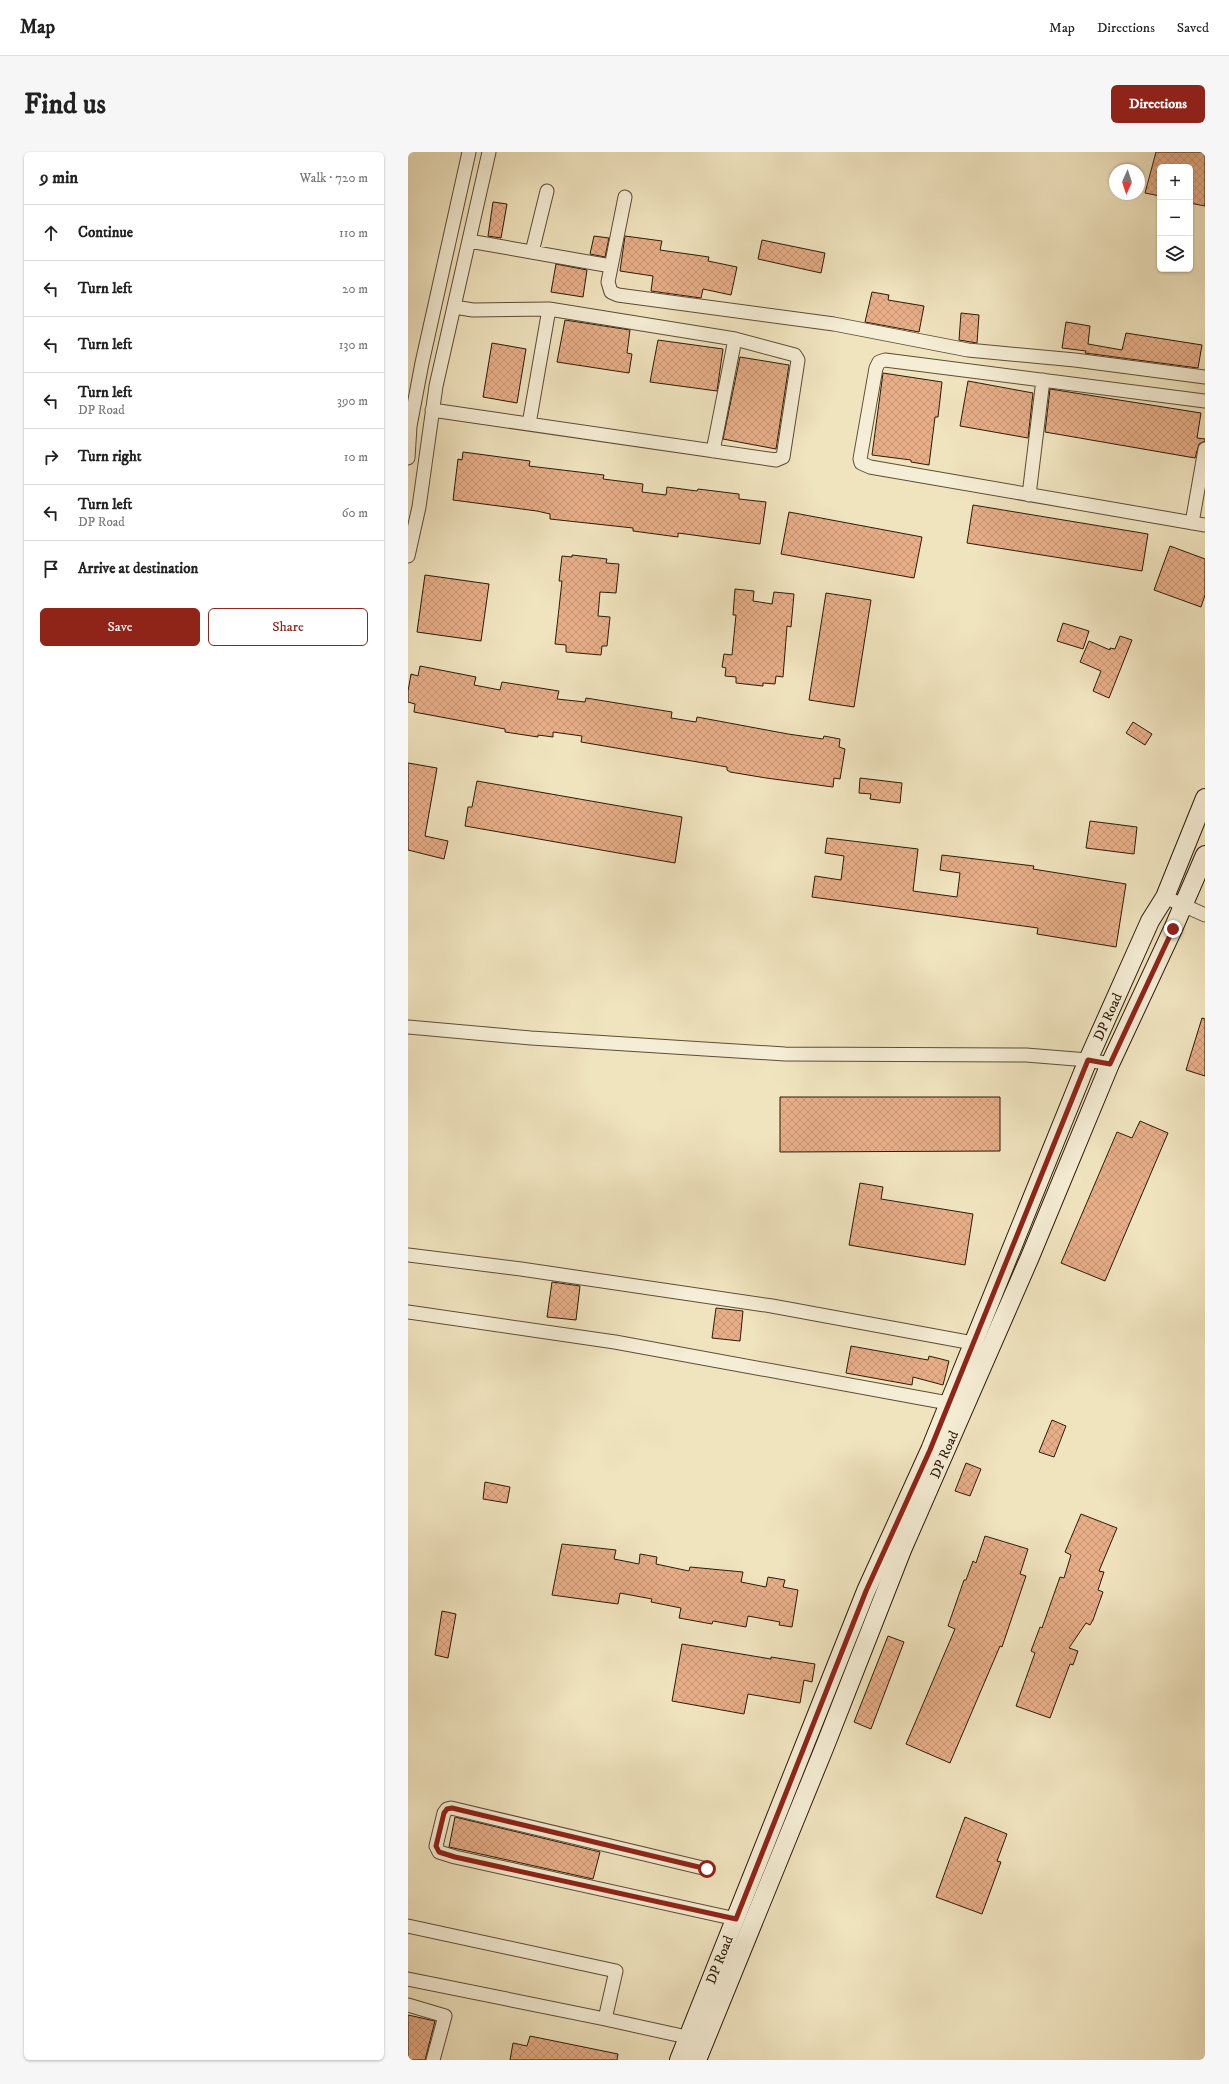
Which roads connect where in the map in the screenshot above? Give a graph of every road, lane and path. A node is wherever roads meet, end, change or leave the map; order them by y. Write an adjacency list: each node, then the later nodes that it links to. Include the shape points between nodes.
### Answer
1 (469, 152): 18 (street, via 422,363 410,426)
2 (489, 152): 5 (street)
3 (547, 191): 6 (street)
4 (625, 196): 7 (street)
5 (469, 241): 6 (street); 8 (street)
6 (532, 252): 7 (street)
7 (611, 266): 11 (street, via 608,282 611,292 630,298 834,324 968,350 1075,360)
8 (454, 307): 9 (street, via 473,310); 14 (street)
9 (550, 310): 10 (street); 15 (street)
10 (735, 338): 17 (street); 17 (street, via 799,358 783,457 776,460)
11 (1205, 377)
12 (1043, 380): 13 (street); 19 (street); 19 (street, via 885,360 879,362 860,459 861,463 870,467)
13 (1205, 401)
14 (432, 410): 15 (street); 22 (street, via 419,506)
15 (529, 424): 17 (street)
16 (1205, 449): 20 (street)
17 (713, 451)
18 (408, 458)
19 (1029, 495): 20 (street)
20 (1192, 523): 21 (street)
21 (1205, 525)
22 (408, 556)
23 (1205, 798): 25 (street, DP Road)
24 (1205, 856): 26 (street, DP Road)
25 (1165, 897): 26 (street); 29 (street, DP Road, via 1150,921)
26 (1183, 906): 27 (street); 30 (street, DP Road)
27 (1205, 915)
28 (408, 1027): 29 (street, via 531,1038 785,1054 1026,1055)
29 (1088, 1060): 30 (street); 33 (street, DP Road)
30 (1110, 1064): 41 (street, DP Road, via 1030,1258 902,1550 822,1754)
31 (408, 1255): 33 (street, via 772,1306)
32 (408, 1312): 34 (street, via 615,1342)
33 (973, 1343): 34 (street, DP Road)
34 (948, 1403): 36 (street, DP Road, via 930,1450 866,1591)
35 (707, 1869): 36 (street, via 452,1808 444,1813 436,1846 439,1852 455,1857)
36 (736, 1919): 41 (street, DP Road)
37 (408, 1926): 40 (street, via 616,1971)
38 (408, 1979): 40 (street)
39 (408, 2006): 42 (street, via 445,2016)
40 (605, 2018): 41 (street)
41 (696, 2039): 43 (street, DP Road); 44 (street, DP Road)
42 (433, 2060)
43 (679, 2060)
44 (697, 2060)

